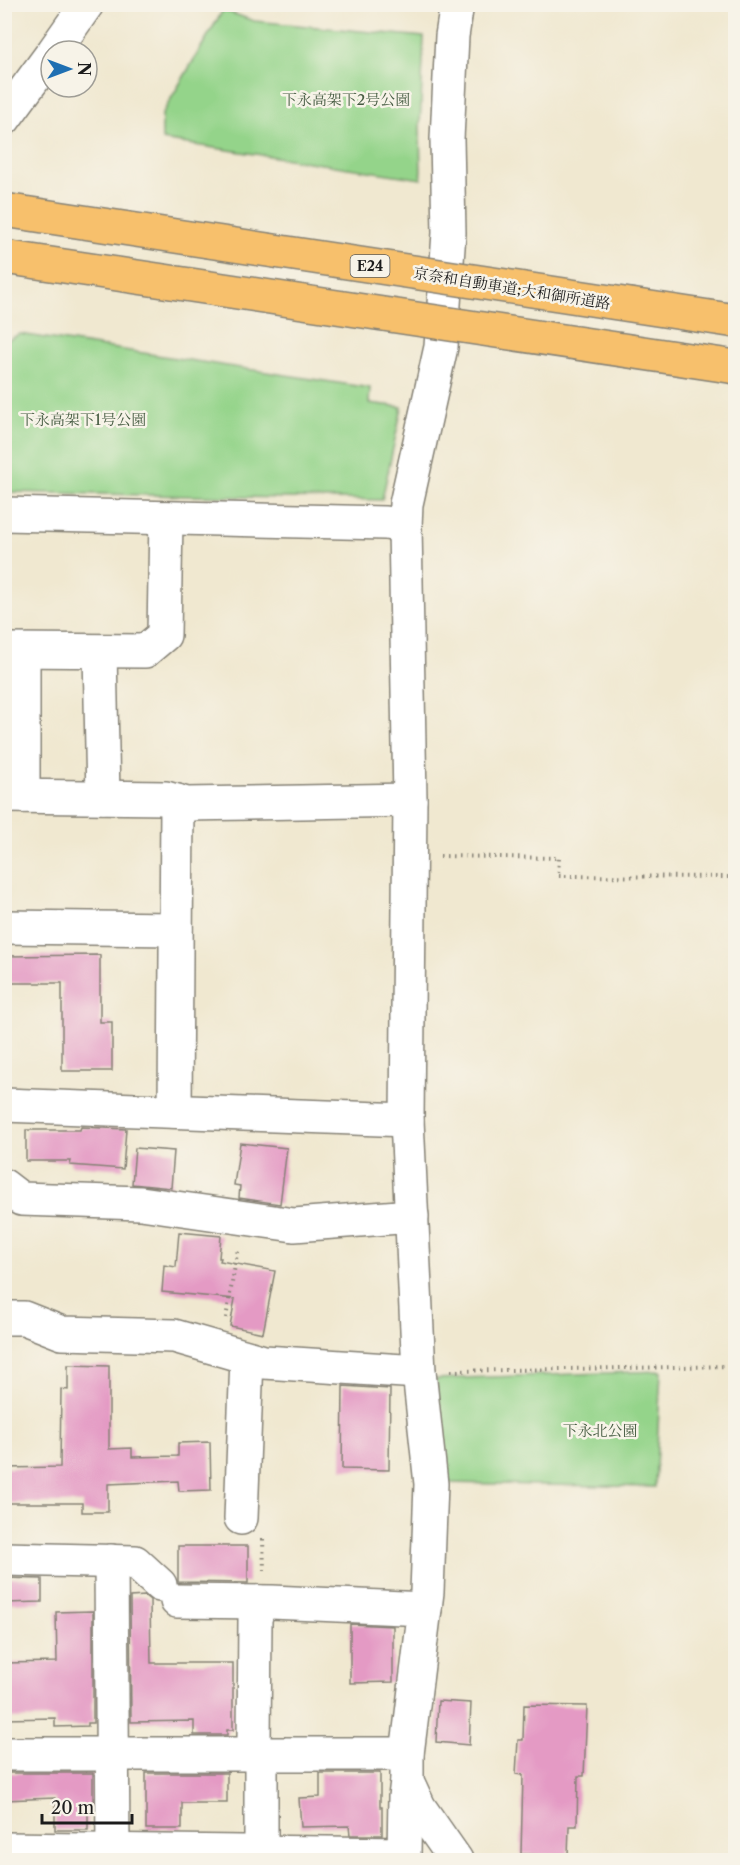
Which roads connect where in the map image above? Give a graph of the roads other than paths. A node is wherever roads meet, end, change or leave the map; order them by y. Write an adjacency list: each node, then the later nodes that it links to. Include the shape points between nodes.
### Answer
1 (87, 4): 3 (street)
2 (457, 4): 12 (street, via 448,116 449,233 441,347 406,504)
3 (62, 39)
4 (39, 71): 5 (street)
5 (4, 119)
6 (4, 210): 8 (highway, 京奈和自動車道;大和御所道路 / E24, bridge)
7 (4, 257): 9 (highway, bridge)
8 (735, 321)
9 (735, 367)
10 (4, 514): 11 (street)
11 (165, 518): 12 (street); 14 (street, via 164,635 145,651)
12 (405, 526): 17 (street)
13 (14, 651): 14 (street); 15 (street)
14 (100, 652): 16 (street)
15 (14, 796): 16 (street)
16 (103, 797): 18 (street)
17 (410, 800): 18 (street, via 187,804); 23 (street)
18 (177, 801): 20 (street)
19 (4, 927): 20 (street)
20 (176, 929): 22 (street)
21 (4, 1105): 22 (street)
22 (175, 1111): 23 (street)
23 (407, 1120): 25 (street)
24 (4, 1186): 25 (street, via 21,1199 141,1203 294,1225)
25 (412, 1216): 28 (street)
26 (4, 1318): 27 (street, via 24,1318 62,1333 174,1336)
27 (234, 1353): 28 (street, via 264,1362); 29 (street)
28 (419, 1371): 33 (street, via 431,1484)
29 (241, 1518)
30 (4, 1559): 31 (street)
31 (111, 1560): 32 (street, via 135,1562 169,1593); 35 (street)
32 (260, 1602): 33 (street); 36 (street, via 255,1618)
33 (425, 1609): 37 (street)
34 (4, 1754): 35 (street)
35 (113, 1754): 36 (street); 39 (street)
36 (257, 1754): 37 (street); 40 (street, via 261,1767)
37 (407, 1768): 41 (street); 42 (street, via 419,1807)
38 (4, 1849): 39 (street)
39 (113, 1850): 40 (street)
40 (261, 1852): 41 (street)
41 (404, 1854): 42 (street)
42 (455, 1859)

